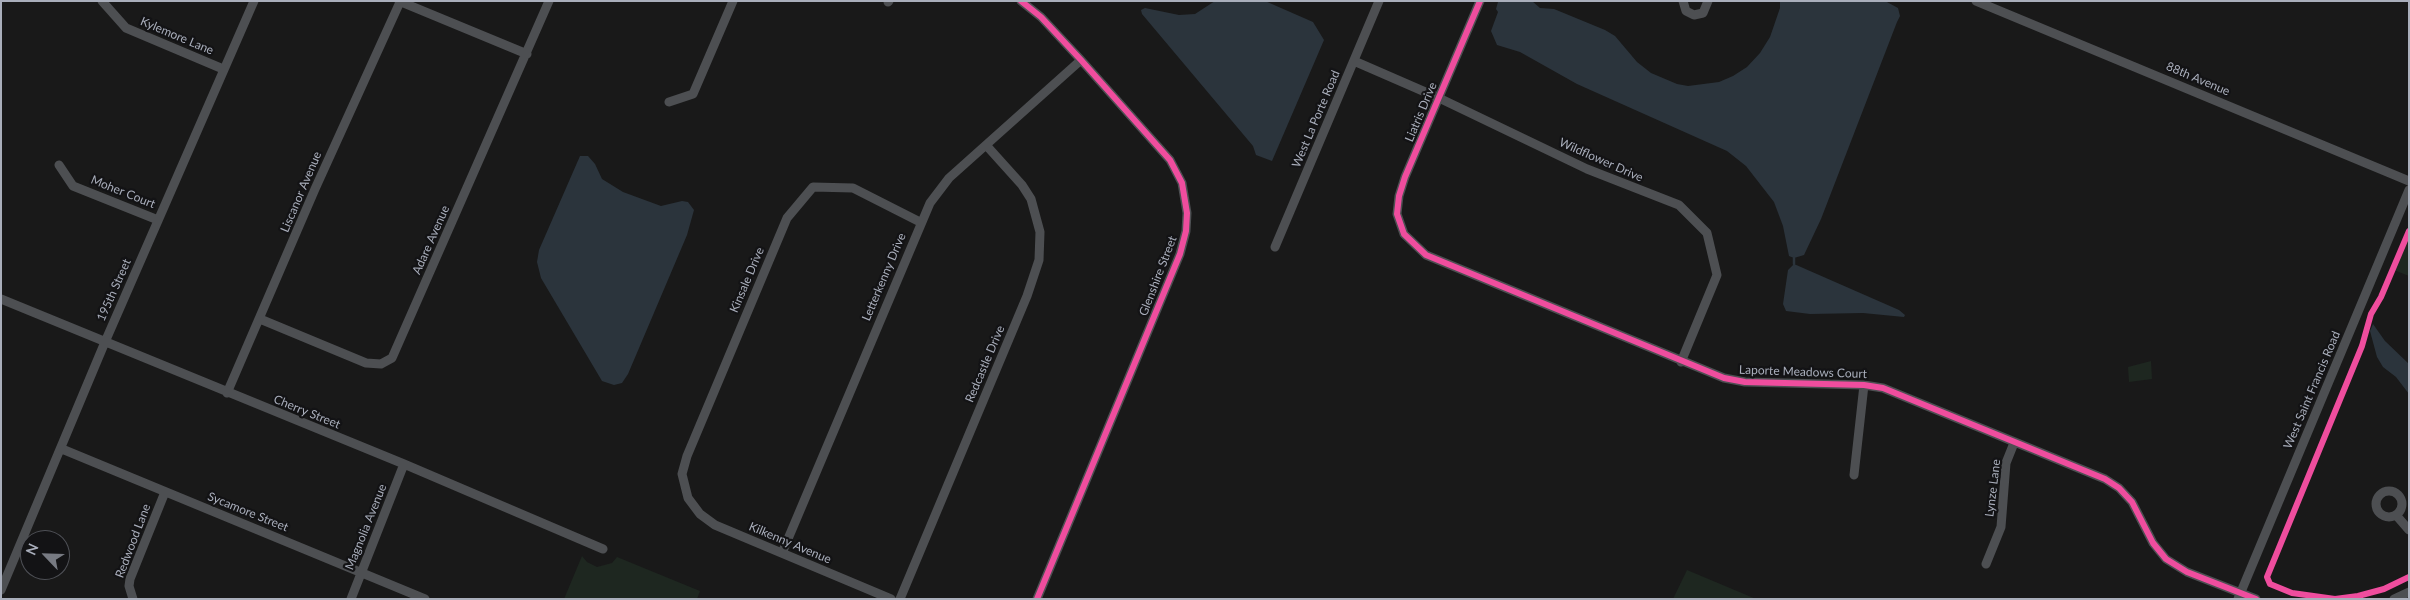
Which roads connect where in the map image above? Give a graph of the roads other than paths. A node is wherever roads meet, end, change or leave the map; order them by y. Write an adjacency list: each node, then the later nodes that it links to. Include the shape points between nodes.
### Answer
1 (102, 1): 15 (street, Kylemore Lane, via 126,28)
2 (254, 1): 15 (street, 195th Street)
3 (399, 1): 12 (street); 27 (street, Liscanor Avenue)
4 (549, 1): 12 (street, Adare Avenue)
5 (733, 1): 17 (street, via 693,94)
6 (1021, 1): 13 (street, Glenshire Street, via 1041,17)
7 (1379, 1): 14 (street, West La Porte Road)
8 (1480, 1): 16 (street, Liatris Drive)
9 (1683, 1): 10 (street, via 1686,11 1694,15 1703,13)
10 (1708, 1)
11 (1976, 1): 20 (street, 88th Avenue)
12 (526, 54): 27 (street, Adare Avenue, via 392,358 381,364 366,363)
13 (1081, 60): 18 (street, Letterkenny Drive); 52 (street, Glenshire Street, via 1170,160 1182,183 1186,200 1186,231 1180,254)
14 (1354, 62): 16 (street, Wildflower Drive); 25 (street, West La Porte Road)
15 (223, 70): 22 (street, 195th Street)
16 (1439, 98): 24 (street, Liatris Drive, via 1399,196 1397,214); 29 (street, Wildflower Drive, via 1588,169 1679,205 1707,233 1718,275)
17 (669, 102)
18 (986, 145): 23 (street, Letterkenny Drive, via 941,188); 51 (street, Redcastle Drive, via 1031,199 1040,232 1039,260 1027,296)
19 (60, 165): 22 (street, Moher Court, via 73,186)
20 (2409, 181)
21 (2409, 190): 46 (street, West Saint Francis Road)
22 (158, 220): 28 (street, 195th Street)
23 (920, 222): 37 (street, Kinsale Drive, via 853,188 813,187 787,218 687,456 682,474); 41 (street, Letterkenny Drive)
24 (1404, 234): 29 (street, Laporte Meadows Court, via 1433,259)
25 (1275, 247)
26 (1, 299): 28 (street, Cherry Street)
27 (260, 319): 31 (street, Liscanor Avenue)
28 (104, 342): 31 (street, Cherry Street); 33 (street, 195th Street)
29 (1681, 362): 30 (street, Laporte Meadows Court, via 1737,381)
30 (1864, 385): 32 (street, Laporte Meadows Court, via 1884,388); 35 (street)
31 (228, 393): 34 (street, Cherry Street)
32 (2014, 443): 42 (street, Lynze Lane, via 2006,463 2001,527); 46 (street, Laporte Meadows Court, via 2113,484 2132,502 2153,542 2166,558 2187,572)
33 (62, 449): 36 (street, Sycamore Street); 44 (street, 195th Street)
34 (404, 464): 40 (street, Cherry Street); 43 (street, Magnolia Avenue)
35 (1854, 475)
36 (165, 492): 43 (street, Sycamore Street); 47 (street, Redwood Lane, via 130,579)
37 (688, 498): 41 (street, Kilkenny Avenue, via 700,514 715,525)
38 (2396, 515): 39 (street)
39 (2409, 530)
40 (603, 549)
41 (782, 553): 50 (street, Kilkenny Avenue)
42 (1986, 564)
43 (362, 572): 48 (street, Magnolia Avenue); 49 (street, Sycamore Street)
44 (1, 590)
45 (2409, 592): 54 (street)
46 (2239, 596): 53 (street, Laporte Meadows Court)
47 (133, 599)
48 (351, 599)
49 (425, 599)
50 (891, 599)
51 (900, 599)
52 (1037, 599)
53 (2256, 599)
54 (2394, 599)

